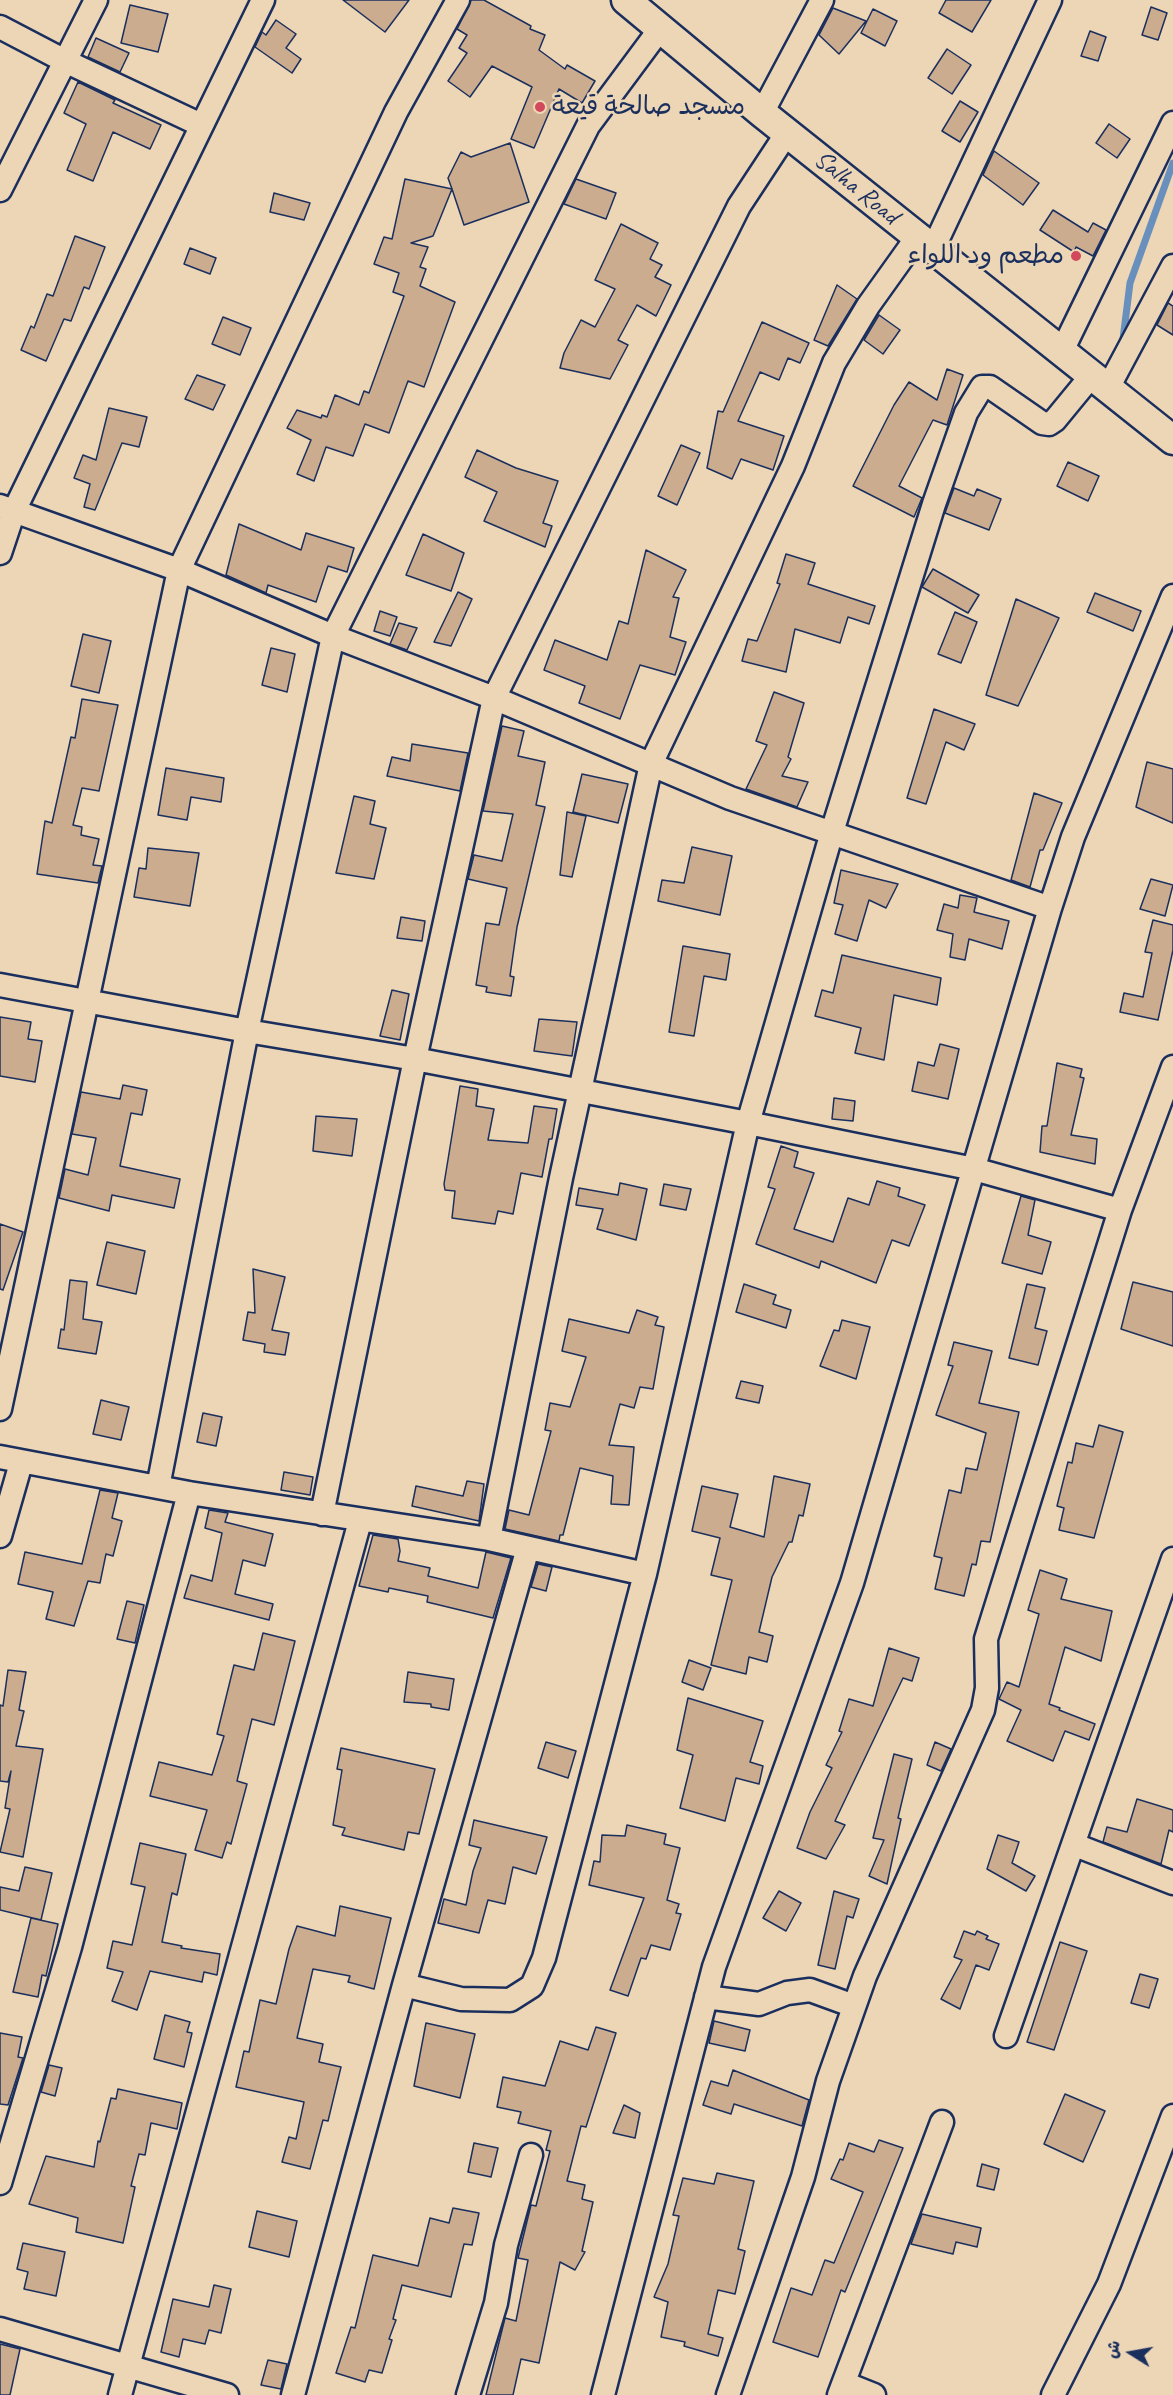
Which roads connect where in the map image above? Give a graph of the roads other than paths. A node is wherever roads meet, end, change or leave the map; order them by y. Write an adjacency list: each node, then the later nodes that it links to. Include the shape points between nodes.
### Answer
1 (96, 0): 9 (street)
2 (263, 0): 12 (street)
3 (458, 0): 22 (street, via 396,112)
4 (822, 0): 10 (street)
5 (1050, 0): 15 (street)
6 (628, 1): 8 (main road, Salha Road)
7 (0, 27): 9 (street)
8 (660, 29): 10 (main road, Salha Road); 24 (street, via 588,126)
9 (65, 61): 12 (street); 14 (street)
10 (762, 113): 13 (main road, Salha Road)
11 (1173, 123): 17 (street)
12 (201, 125): 20 (street)
13 (787, 133): 15 (main road, Salha Road); 25 (street, via 739,206)
14 (0, 190)
15 (925, 243): 17 (main road, Salha Road); 26 (street, via 868,306 834,363 793,466)
16 (1173, 266): 18 (street)
17 (1062, 351): 18 (main road, Salha Road)
18 (1100, 381): 19 (main road, Salha Road); 27 (street, via 1048,424 990,387 977,392 934,504)
19 (1173, 440)
20 (7, 508): 21 (street); 22 (street)
21 (0, 554)
22 (179, 570): 24 (street); 30 (street)
23 (1173, 596): 28 (street, via 1073,837)
24 (333, 636): 25 (street); 31 (street)
25 (494, 698): 26 (street); 32 (street)
26 (651, 764): 27 (street, via 730,798); 34 (street)
27 (831, 832): 28 (street); 35 (street)
28 (1050, 908): 36 (street)
29 (0, 985): 30 (street)
30 (89, 1001): 31 (street); 38 (street)
31 (247, 1031): 32 (street); 40 (street)
32 (415, 1059): 34 (street); 42 (street)
33 (1173, 1067): 37 (street)
34 (579, 1092): 35 (street); 45 (street)
35 (748, 1123): 36 (street); 48 (street)
36 (974, 1169): 37 (street); 52 (street, via 852,1583)
37 (1120, 1210): 53 (street, via 986,1639 987,1688 983,1710)
38 (0, 1409)
39 (10, 1460): 40 (street); 44 (street)
40 (158, 1487): 41 (street)
41 (189, 1493): 42 (street); 58 (street, via 70,1947)
42 (322, 1514): 43 (street)
43 (360, 1521): 45 (street); 60 (street)
44 (0, 1536)
45 (489, 1539): 46 (street)
46 (528, 1548): 48 (street); 51 (street)
47 (1173, 1559): 49 (street)
48 (645, 1574): 51 (street, via 544,1958 532,1986 510,2001 461,1999)
49 (1075, 1845): 50 (street); 54 (street)
50 (1173, 1883)
51 (404, 1985): 64 (street)
52 (706, 1997): 53 (street, via 759,2004 787,1993 810,1990); 66 (street)
53 (854, 2006): 67 (street, via 828,2082 803,2177)
54 (1006, 2036)
55 (1173, 2116): 69 (street, via 1109,2284)
56 (942, 2122): 61 (street)
57 (531, 2156): 65 (street, via 506,2245 496,2303)
58 (0, 2183)
59 (0, 2329): 60 (street)
60 (127, 2366): 62 (street); 63 (street)
61 (841, 2389): 68 (street)
62 (120, 2395)
63 (227, 2395)
64 (293, 2395)
65 (468, 2395)
66 (603, 2395)
67 (728, 2395)
68 (874, 2395)
69 (1053, 2395)

